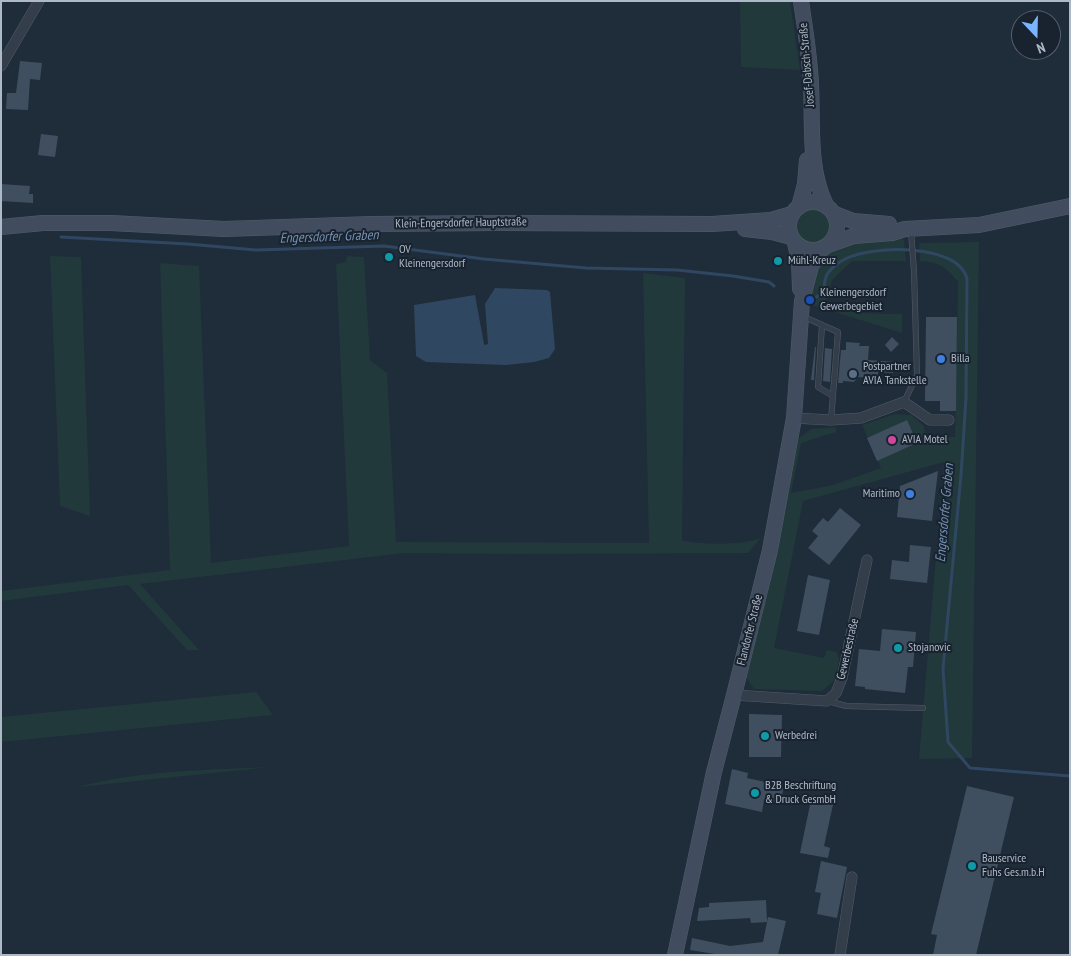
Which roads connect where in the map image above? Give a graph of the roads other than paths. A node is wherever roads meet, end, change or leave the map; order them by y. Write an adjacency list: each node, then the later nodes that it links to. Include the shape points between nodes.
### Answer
1 (39, 1): 3 (street)
2 (801, 1): 4 (main road, Josef-Dabsch-Straße, via 810,67)
3 (1, 66)
4 (811, 128): 6 (main road, Josef-Dabsch-Straße, via 805,184); 7 (main road, Josef-Dabsch-Straße, via 816,180)
5 (1070, 206): 10 (main road, via 979,225)
6 (796, 210): 7 (main road, via 812,202); 8 (main road, via 765,221); 11 (main road, via 789,227)
7 (830, 210): 10 (main road, via 853,221 891,224); 12 (main road, via 837,223 837,232)
8 (712, 224): 9 (main road, Klein-Engersdorfer Hauptstraße, via 499,222 224,229 43,223); 11 (main road, via 772,232)
9 (1, 227)
10 (910, 233): 12 (main road, via 854,236); 16 (lane, via 917,375)
11 (793, 240): 12 (main road, via 807,250); 13 (main road, Flandorfer Straße, via 799,260)
12 (825, 247): 13 (main road, Flandorfer Straße, via 811,266)
13 (801, 308): 14 (lane); 17 (main road, Flandorfer Straße)
14 (822, 326): 15 (lane, via 818,387); 15 (lane, via 838,332)
15 (833, 396): 18 (lane)
16 (904, 402): 18 (street, via 861,418); 19 (street, via 930,420)
17 (794, 418): 18 (street); 21 (main road, Flandorfer Straße, via 770,550)
18 (832, 420)
19 (949, 420)
20 (867, 560): 22 (street, Gewerbestraße, via 842,678 836,693)
21 (734, 695): 22 (street); 25 (main road, Flandorfer Straße)
22 (827, 701): 23 (lane, via 846,706)
23 (923, 708)
24 (852, 877): 26 (street)
25 (675, 955)
26 (840, 955)

